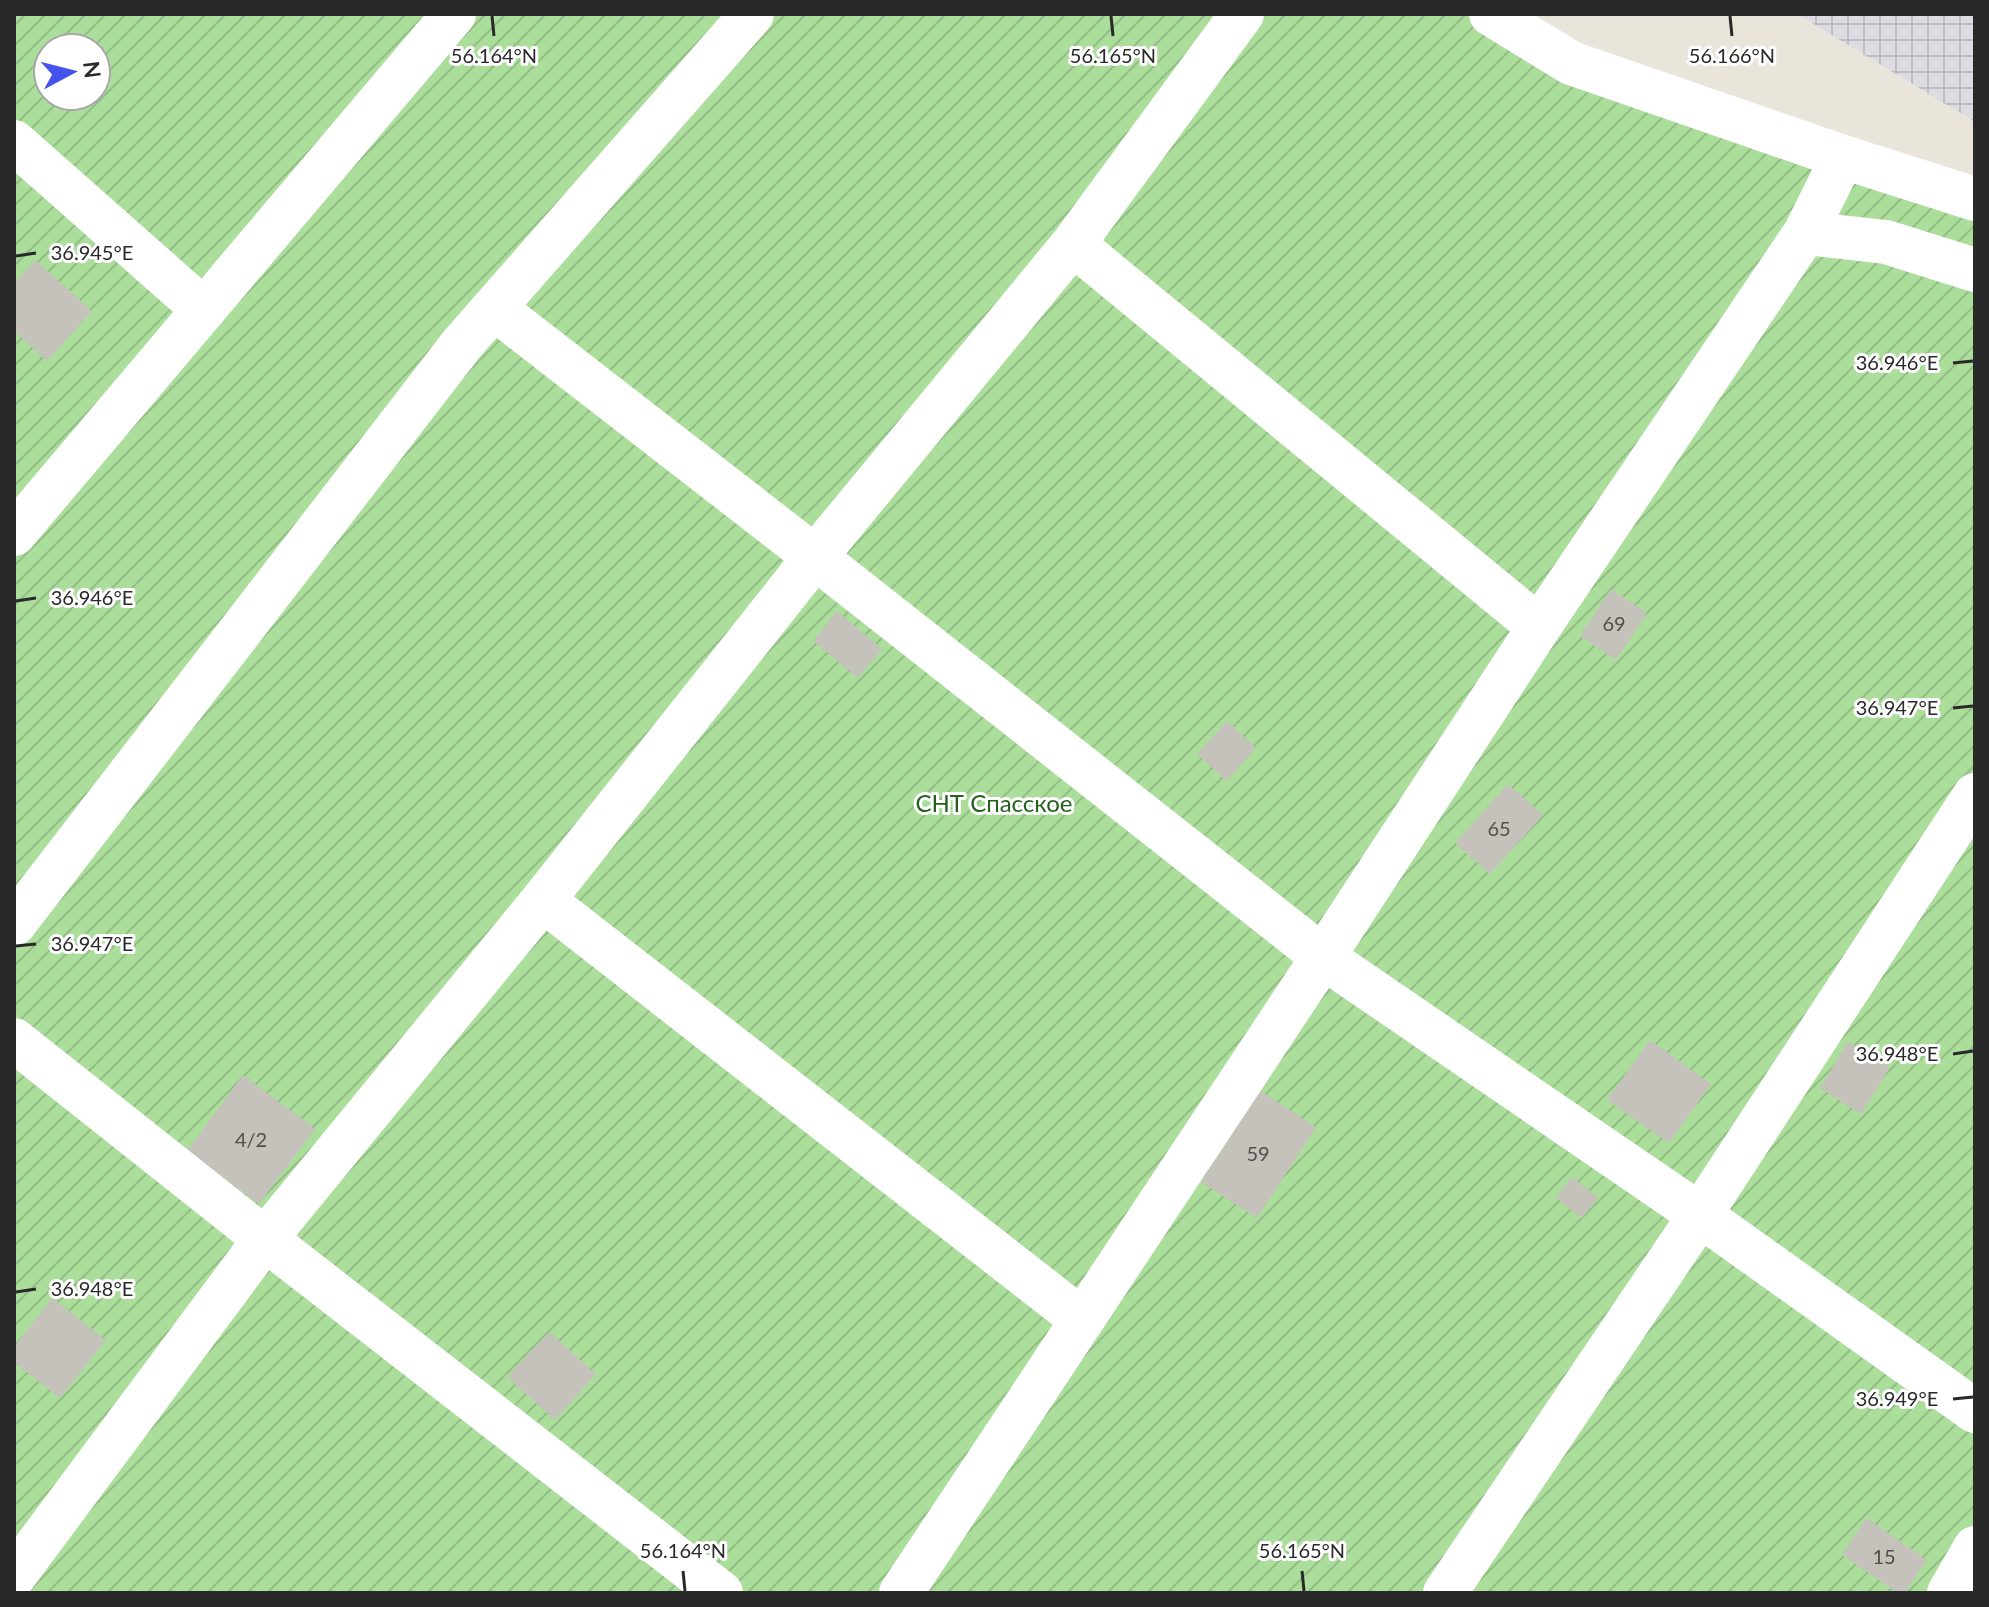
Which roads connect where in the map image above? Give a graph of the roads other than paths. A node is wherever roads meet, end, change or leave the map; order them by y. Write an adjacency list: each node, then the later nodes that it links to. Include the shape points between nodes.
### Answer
1 (752, 14): 11 (street)
2 (1242, 14): 9 (street)
3 (1491, 14): 6 (street, via 1571,63)
4 (444, 18): 12 (street)
5 (14, 142): 12 (street)
6 (1843, 157): 7 (street); 8 (street)
7 (1975, 199)
8 (1805, 233): 10 (street, via 1886,242); 15 (street)
9 (1073, 244): 14 (street); 15 (street)
10 (1975, 270)
11 (494, 308): 14 (street); 18 (street)
12 (204, 310): 13 (street)
13 (14, 534)
14 (815, 557): 17 (street); 19 (street)
15 (1539, 627): 19 (street)
16 (1975, 795): 21 (street)
17 (543, 900): 22 (street); 23 (street)
18 (14, 924)
19 (1323, 957): 21 (street); 23 (street)
20 (14, 1040): 22 (street)
21 (1700, 1215): 24 (street); 29 (street)
22 (265, 1239): 26 (street); 27 (street)
23 (1081, 1319): 28 (street)
24 (1975, 1411)
25 (1975, 1548): 30 (street)
26 (14, 1576)
27 (721, 1593)
28 (901, 1593)
29 (1445, 1593)
30 (1949, 1593)

